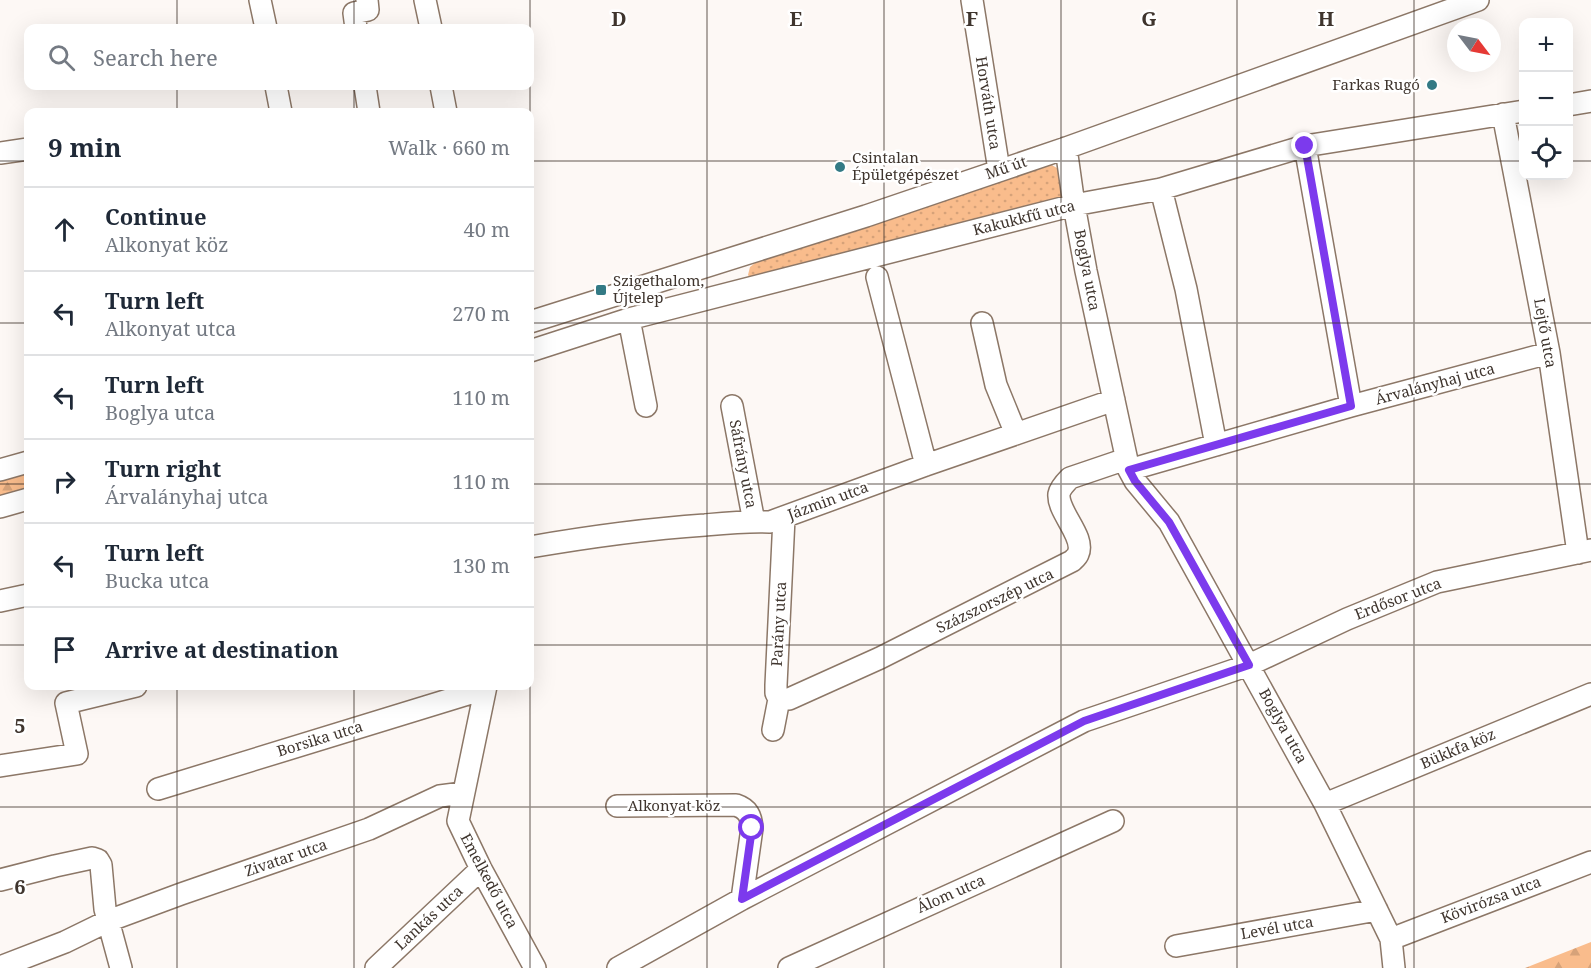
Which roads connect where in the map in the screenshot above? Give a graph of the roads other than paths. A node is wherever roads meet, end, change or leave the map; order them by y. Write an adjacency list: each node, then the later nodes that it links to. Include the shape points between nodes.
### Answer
1 (260, 0): 7 (street)
2 (367, 0): 8 (street, via 368,10 354,13)
3 (425, 0): 9 (street)
4 (972, 0): 23 (street, Horváth utca)
5 (1478, 0): 6 (street, Mű út)
6 (1422, 10): 20 (street, Mű út)
7 (265, 24)
8 (355, 24)
9 (429, 24)
10 (277, 90): 15 (street)
11 (366, 90): 16 (street)
12 (442, 90): 17 (street)
13 (1591, 101): 14 (street)
14 (1573, 104)
15 (280, 108)
16 (368, 108)
17 (445, 108)
18 (1513, 113): 19 (street, Kakukkfű utca); 31 (street, Lejtő utca)
19 (1305, 146): 24 (street, Kakukkfű utca); 35 (street)
20 (1065, 148): 23 (street, Mű út); 25 (street, Boglya utca)
21 (24, 150): 22 (street)
22 (0, 153)
23 (999, 170): 28 (street, Mű út)
24 (1161, 189): 25 (street, Kakukkfű utca); 37 (street, via 1186,290)
25 (1074, 205): 27 (street, Kakukkfű utca); 32 (street, Boglya utca)
26 (877, 277): 39 (street)
27 (629, 319): 30 (street, Kakukkfű utca); 33 (street)
28 (534, 321)
29 (982, 323): 36 (street, via 996,385)
30 (534, 350)
31 (1549, 353): 35 (street, Árvalányhaj utca); 47 (street, Lejtő utca)
32 (1114, 400): 36 (street, Jázmin utca); 40 (street, Boglya utca)
33 (646, 406)
34 (732, 406): 45 (street, Sáfrány utca)
35 (1351, 406): 37 (street, Árvalányhaj utca)
36 (1016, 434): 39 (street, Jázmin utca)
37 (1216, 445): 40 (street, Árvalányhaj utca)
38 (24, 465): 41 (street)
39 (926, 465): 44 (street, Jázmin utca)
40 (1128, 465): 50 (street, Boglya utca, via 1135,481 1169,522); 54 (street, Százszorszép utca, via 1070,478 1064,484 1059,494 1061,504 1079,542 1079,552 1072,561 880,658 789,699)
41 (0, 470)
42 (24, 500): 43 (street)
43 (0, 507)
44 (784, 518): 45 (street, Jázmin utca); 54 (street, Parány utca)
45 (754, 522): 46 (street, Jázmin utca, via 660,528)
46 (534, 546)
47 (1585, 551): 50 (street, Erdősor utca, via 1437,582)
48 (24, 596): 49 (street)
49 (0, 601)
50 (1249, 665): 59 (street, Boglya utca); 65 (street, Erdősor utca, via 1084,721)
51 (120, 690): 56 (street, via 66,703 76,754)
52 (485, 690): 57 (street, Borsika utca); 58 (street, Emelkedő utca)
53 (1591, 694): 59 (street, Bükkfa köz)
54 (778, 699): 55 (street, Parány utca)
55 (773, 730)
56 (0, 766)
57 (158, 789)
58 (463, 793): 63 (street, Emelkedő utca, via 458,821); 67 (street, Zivatar utca, via 440,796 369,829)
59 (1325, 804): 66 (street, Boglya utca)
60 (617, 806): 65 (street, Alkonyat köz, via 742,807 752,818 752,828)
61 (1113, 821): 75 (street, Álom utca)
62 (1591, 862): 68 (street, Kövirózsa utca)
63 (481, 869): 72 (street, Lankás utca); 73 (street, Emelkedő utca)
64 (0, 880): 67 (street, via 92,858 98,860)
65 (742, 899): 74 (street, Erdősor utca)
66 (1377, 910): 68 (street, Boglya utca); 69 (street, Levél utca)
67 (108, 921): 70 (street, Zivatar utca); 71 (street)
68 (1391, 939): 76 (street, Boglya utca)
69 (1176, 946)
70 (0, 967)
71 (121, 968)
72 (376, 968)
73 (535, 968)
74 (618, 968)
75 (789, 968)
76 (1394, 968)

